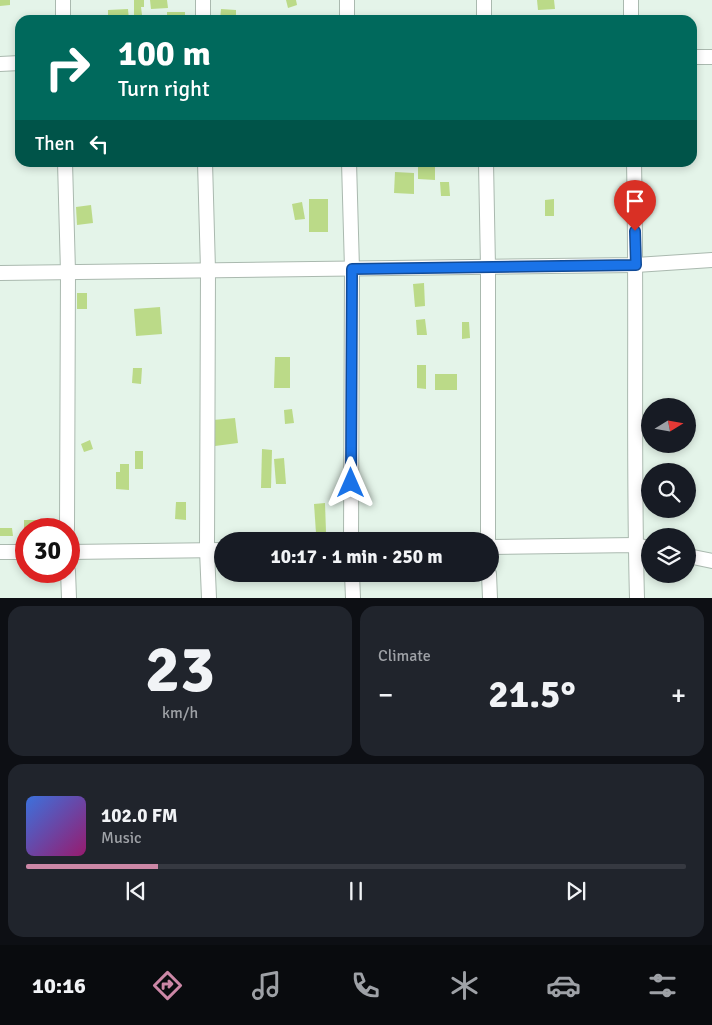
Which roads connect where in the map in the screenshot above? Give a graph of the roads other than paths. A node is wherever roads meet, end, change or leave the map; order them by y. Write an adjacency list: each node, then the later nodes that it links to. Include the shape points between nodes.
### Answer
1 (63, 0): 6 (street)
2 (203, 0): 7 (street)
3 (347, 0): 8 (street)
4 (484, 0): 9 (street)
5 (631, 0): 10 (street)
6 (63, 15)
7 (203, 15)
8 (347, 15)
9 (484, 15)
10 (631, 15)
11 (697, 57): 12 (street)
12 (712, 57)
13 (0, 64): 14 (street)
14 (15, 64)
15 (65, 167): 25 (street)
16 (205, 167): 24 (street)
17 (349, 167): 23 (street)
18 (486, 167): 22 (street)
19 (634, 167): 21 (street)
20 (712, 260): 21 (street)
21 (636, 265): 22 (street); 30 (street)
22 (488, 267): 23 (street); 29 (street)
23 (352, 269): 24 (street); 28 (street)
24 (208, 270): 25 (street); 33 (street)
25 (68, 272): 26 (street); 27 (street)
26 (0, 273)
27 (67, 518)
28 (351, 532)
29 (488, 532)
30 (636, 545): 31 (street); 32 (street); 47 (street)
31 (499, 546)
32 (641, 546)
33 (207, 550): 34 (street); 37 (street); 44 (street)
34 (214, 550)
35 (0, 552): 36 (street)
36 (15, 552)
37 (80, 552)
38 (696, 558): 39 (street)
39 (712, 561)
40 (352, 582): 45 (street)
41 (489, 582): 46 (street)
42 (68, 583): 43 (street)
43 (69, 598)
44 (209, 598)
45 (353, 598)
46 (490, 598)
47 (637, 598)

